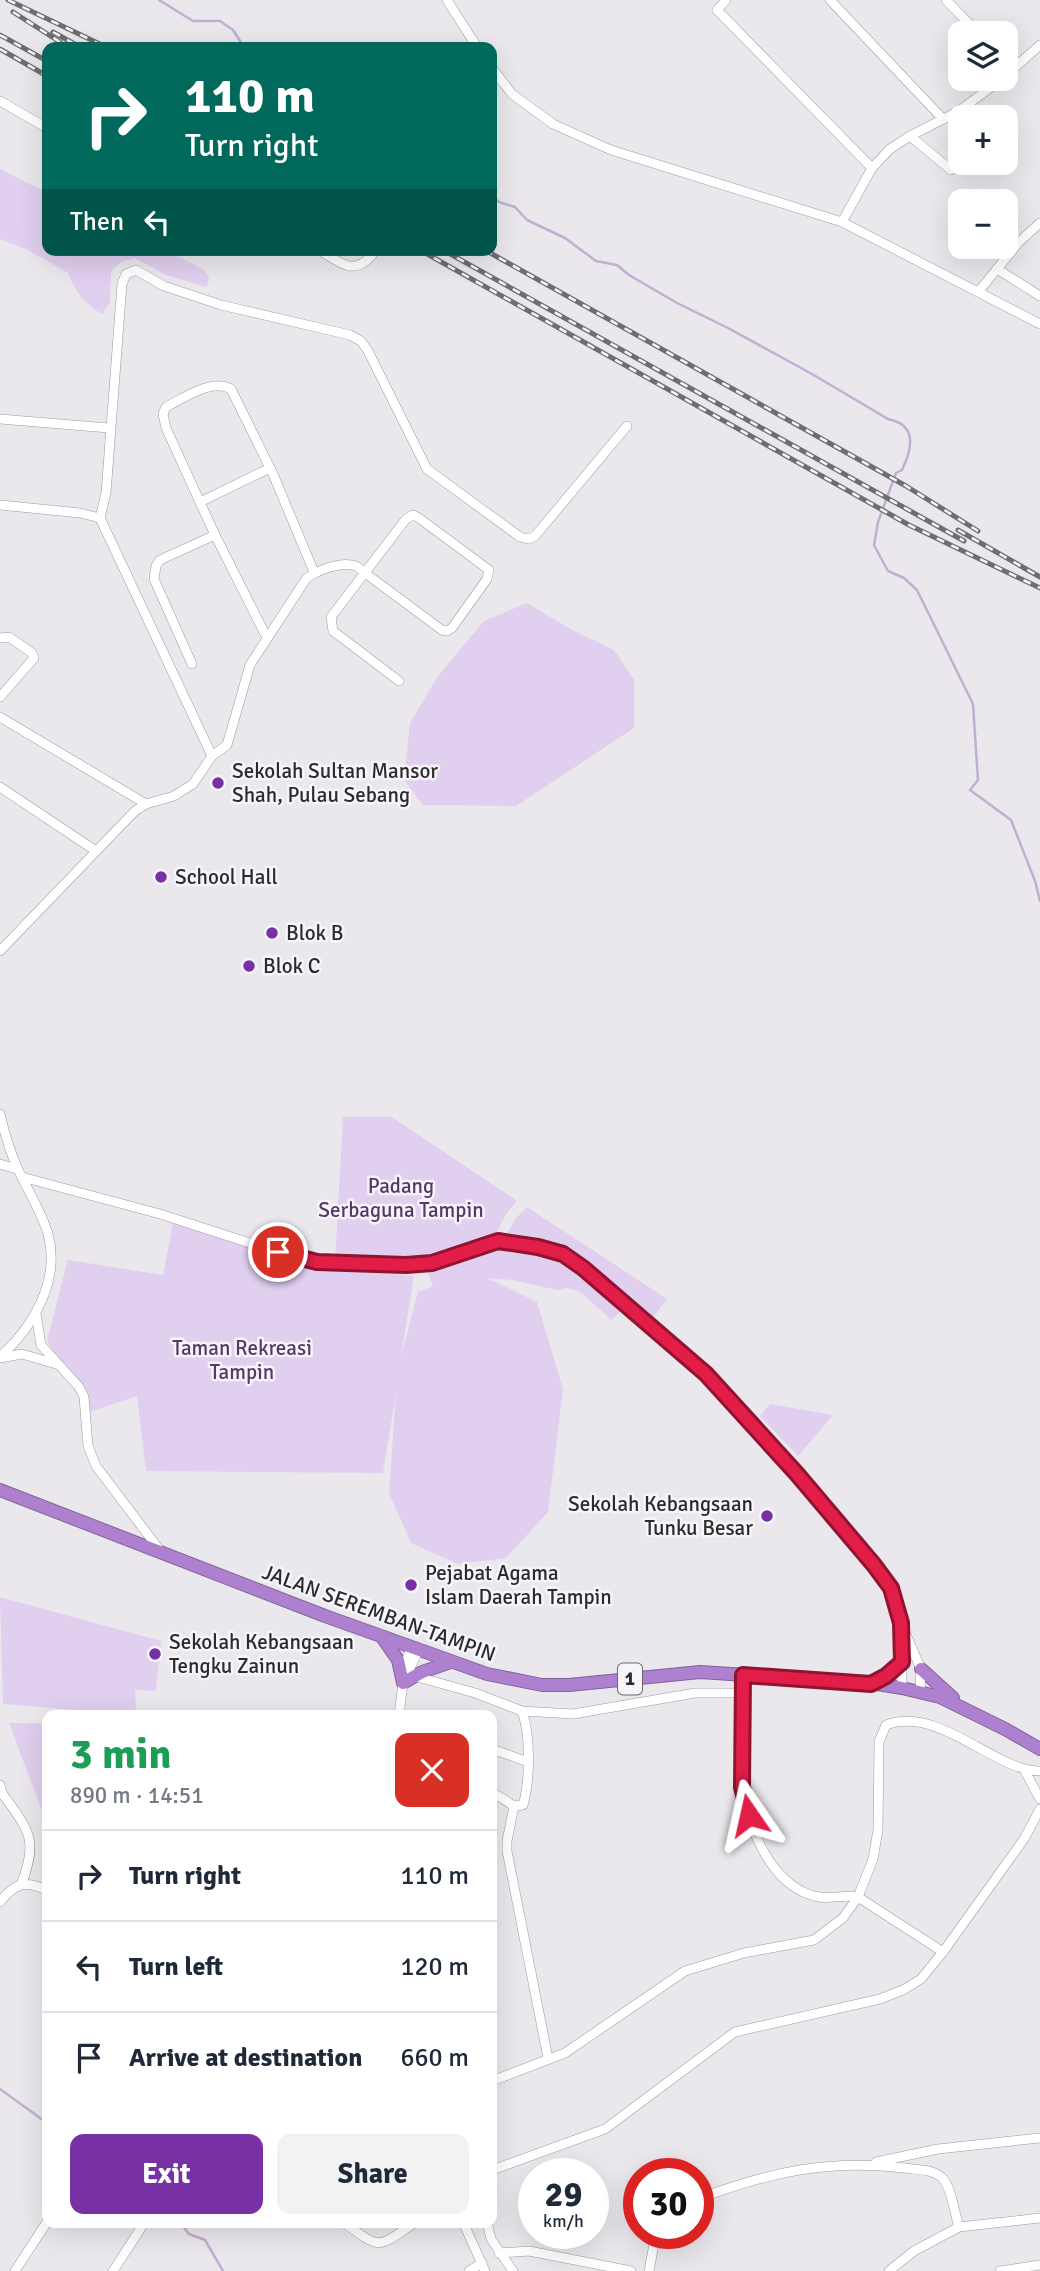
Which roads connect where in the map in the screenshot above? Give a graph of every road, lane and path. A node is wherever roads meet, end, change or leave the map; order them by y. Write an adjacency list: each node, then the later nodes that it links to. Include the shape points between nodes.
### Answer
1 (447, 0): 6 (street)
2 (726, 0): 15 (street, via 716,10)
3 (830, 0): 12 (street)
4 (946, 0): 5 (street)
5 (966, 21)
6 (474, 42)
7 (1040, 45): 8 (street)
8 (1018, 62)
9 (497, 74): 17 (street, via 512,94 553,124 611,150)
10 (987, 91): 12 (street)
11 (0, 101): 13 (street)
12 (943, 119): 14 (street)
13 (42, 125)
14 (910, 136): 15 (street); 16 (street)
15 (872, 168): 17 (street)
16 (948, 168)
17 (842, 222): 22 (street)
18 (1040, 223): 21 (street)
19 (330, 256): 20 (street, via 357,268)
20 (371, 256)
21 (997, 269): 22 (street); 23 (street)
22 (979, 291): 24 (street)
23 (1040, 296)
24 (1040, 324)
25 (0, 419): 27 (street)
26 (627, 426): 27 (street, via 535,536 520,537 427,469 361,341 215,303 164,286 136,270 126,274 122,284)
27 (109, 428): 31 (street)
28 (270, 468): 29 (street); 29 (street, via 231,389 212,386 166,407 166,428); 33 (street)
29 (200, 502): 32 (street)
30 (0, 505): 31 (street)
31 (100, 518): 41 (street)
32 (215, 534): 36 (street); 37 (street, via 156,566 154,579)
33 (314, 572): 34 (street, via 341,565); 36 (street)
34 (365, 573): 34 (street, via 447,631 489,570 413,515); 38 (street, via 330,623 333,631)
35 (0, 638): 39 (street, via 9,637 34,658)
36 (267, 638): 41 (street, via 250,665 227,745)
37 (192, 664)
38 (399, 681)
39 (0, 697)
40 (0, 717): 43 (street)
41 (212, 757): 43 (street, via 193,784 174,796)
42 (0, 787): 44 (street)
43 (146, 804): 44 (street)
44 (96, 851): 45 (street)
45 (0, 951)
46 (0, 1114): 47 (street)
47 (8, 1146): 48 (street); 50 (street)
48 (0, 1153)
49 (0, 1164): 50 (street)
50 (20, 1173): 51 (street, via 51,1247 51,1265); 60 (street, via 302,1260 432,1263 498,1241 563,1254 714,1383 874,1565 891,1588)
51 (36, 1314): 52 (street); 53 (street)
52 (26, 1331): 53 (street, via 33,1331); 54 (street)
53 (40, 1340): 55 (street, via 38,1351); 57 (street)
54 (16, 1343): 55 (street); 56 (street)
55 (27, 1354): 56 (street); 57 (street)
56 (0, 1358)
57 (58, 1365): 59 (street, via 83,1397 96,1466)
58 (0, 1490): 59 (highway, JALAN SEREMBAN-TAMPIN / 1)
59 (162, 1553): 61 (highway, JALAN SEREMBAN-TAMPIN / 1)
60 (901, 1623): 64 (street); 65 (street)
61 (382, 1637): 62 (highway, JALAN SEREMBAN-TAMPIN / 1); 67 (highway)
62 (415, 1649): 63 (highway, JALAN SEREMBAN-TAMPIN / 1); 67 (street)
63 (451, 1662): 66 (highway, JALAN SEREMBAN-TAMPIN / 1, via 542,1685 700,1672); 67 (highway)
64 (902, 1662): 68 (highway); 69 (street)
65 (921, 1669): 70 (street); 72 (highway)
66 (743, 1675): 68 (highway, JALAN SEREMBAN-TAMPIN / 1); 71 (street)
67 (407, 1676): 73 (street); 74 (street, via 475,1693)
68 (871, 1684): 69 (highway, JALAN SEREMBAN-TAMPIN / 1)
69 (902, 1688): 70 (highway, JALAN SEREMBAN-TAMPIN / 1)
70 (920, 1691): 72 (highway, JALAN SEREMBAN-TAMPIN / 1)
71 (743, 1693): 74 (street, via 695,1693 573,1714); 87 (street, via 742,1787 769,1865 789,1884 810,1895)
72 (967, 1709): 75 (highway, JALAN SEREMBAN-TAMPIN / 1)
73 (399, 1710)
74 (523, 1712): 77 (street)
75 (1040, 1749)
76 (497, 1751): 77 (street)
77 (528, 1762): 83 (street)
78 (1025, 1771): 79 (street); 82 (street); 87 (street, via 965,1739 926,1725 899,1720 886,1725 879,1742 873,1859)
79 (1040, 1771)
80 (0, 1786): 85 (street, via 30,1836 31,1850)
81 (497, 1795): 83 (street)
82 (1040, 1798)
83 (518, 1806): 90 (street, via 507,1851)
84 (1040, 1809): 89 (street, via 1024,1839)
85 (21, 1885): 86 (street); 88 (street, via 11,1888)
86 (42, 1888)
87 (858, 1897): 89 (street); 90 (street, via 842,1918 814,1940 744,1953 685,1971 565,2053)
88 (0, 1902)
89 (943, 1952): 94 (street, via 921,1979 880,1999 735,2032 605,2129)
90 (548, 2058): 91 (street)
91 (497, 2079)
92 (1040, 2138): 93 (street, via 938,2149)
93 (868, 2164): 95 (street, via 793,2170); 97 (street, via 932,2172 943,2178)
94 (497, 2168)
95 (714, 2193)
96 (1040, 2218): 97 (street)
97 (959, 2227): 114 (street, via 914,2251)
98 (43, 2228): 108 (street)
99 (141, 2228): 109 (street)
100 (351, 2228): 101 (street, via 378,2244)
101 (406, 2228)
102 (466, 2228): 107 (street)
103 (488, 2228): 105 (street)
104 (653, 2249): 113 (street)
105 (499, 2253): 111 (street); 112 (street, via 529,2251)
106 (1040, 2265): 115 (street)
107 (484, 2267): 110 (street)
108 (15, 2271)
109 (113, 2271)
110 (470, 2271)
111 (513, 2271)
112 (631, 2271)
113 (649, 2271)
114 (889, 2271)
115 (1000, 2271)

